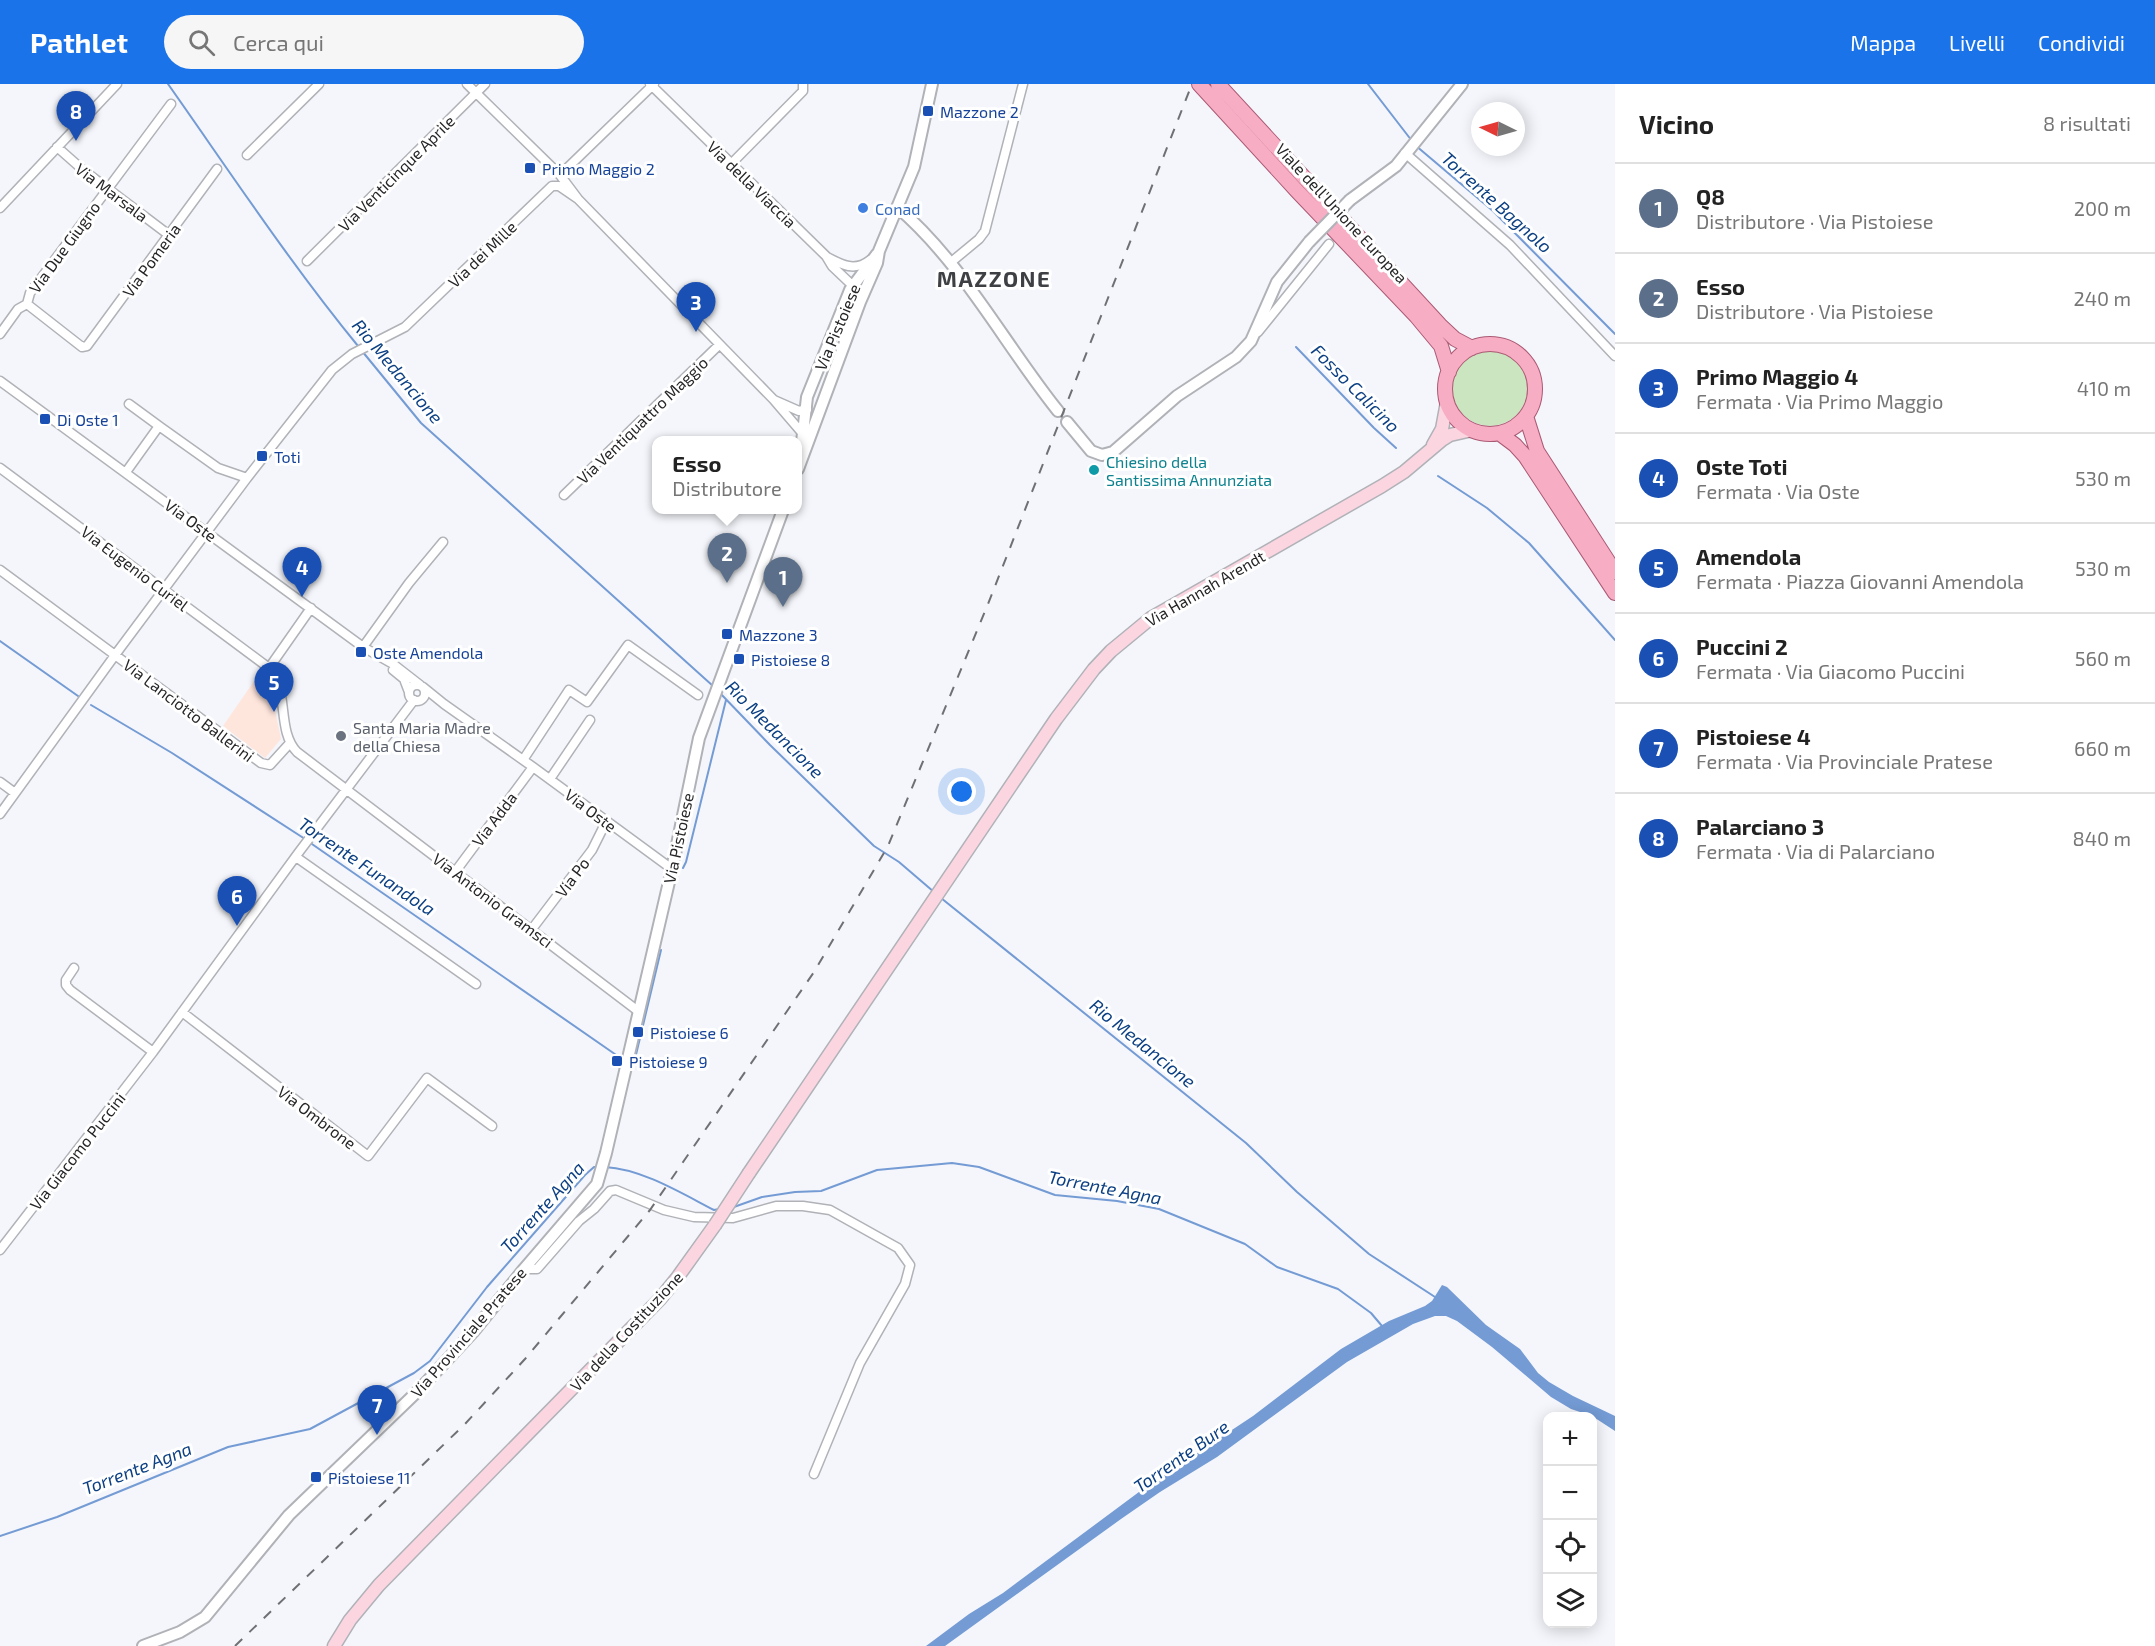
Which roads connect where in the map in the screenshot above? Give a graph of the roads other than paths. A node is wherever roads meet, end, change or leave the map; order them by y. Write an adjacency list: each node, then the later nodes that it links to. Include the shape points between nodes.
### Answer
1 (319, 84): 16 (street)
2 (467, 84): 12 (street)
3 (485, 84): 12 (street, Via Venticinque Aprile)
4 (803, 84): 17 (street, via 803,91)
5 (932, 84): 22 (street, Via Pistoiese, via 914,167)
6 (1023, 84): 29 (street, via 985,231)
7 (1199, 84): 38 (main road, Viale dell'Unione Europea, via 1422,323 1441,346)
8 (1218, 84): 36 (main road, Viale dell'Unione Europea, via 1440,325)
9 (1462, 84): 15 (street)
10 (114, 85): 14 (street)
11 (652, 85): 17 (street, Via della Viaccia); 19 (street)
12 (476, 93): 19 (street); 28 (street, Via Venticinque Aprile)
13 (171, 104): 20 (street, Via Due Giugno)
14 (57, 147): 20 (street, Via Marsala); 23 (street)
15 (1407, 152): 34 (street, bridge, via 1392,169 1350,200 1309,242 1277,282); 37 (street, via 1510,245)
16 (247, 155)
17 (731, 164): 27 (street, Via della Viaccia)
18 (218, 169): 24 (street, Via Pomeria)
19 (560, 175): 21 (street)
20 (107, 188): 24 (street, Via Marsala); 32 (street, Via Due Giugno, via 30,293)
21 (578, 199): 35 (street); 56 (street, Via dei Mille, via 559,186 552,186 405,327 352,354 332,370)
22 (897, 207): 26 (street, Via Pistoiese); 29 (street)
23 (0, 208)
24 (169, 235): 32 (street, Via Pomeria, via 89,344 82,347)
25 (1329, 244): 34 (street)
26 (879, 251): 27 (street, via 865,264 854,267); 30 (street, Via Pistoiese); 31 (street, Via Pistoiese)
27 (826, 256): 30 (street, Via della Viaccia)
28 (307, 261)
29 (951, 264): 45 (street)
30 (852, 285): 31 (street, via 860,291); 44 (street, Via Pistoiese, via 807,397)
31 (860, 302): 43 (street, Via Pistoiese)
32 (27, 304): 33 (street, Via Due Giugno, via 18,309)
33 (0, 334)
34 (1251, 340): 47 (street, via 1236,357 1177,396 1113,452 1102,455 1091,451)
35 (719, 345): 40 (street); 57 (street, Via Ventiquattro Maggio)
36 (1472, 348): 38 (main road, via 1456,360); 46 (main road, via 1485,344 1504,346 1525,361 1534,385 1534,398)
37 (1615, 356)
38 (1449, 372): 41 (main road, Viale dell'Unione Europea)
39 (0, 381): 55 (street, Via Oste)
40 (773, 399): 44 (street, via 795,410); 51 (street)
41 (1447, 402): 49 (main road, via 1456,419); 52 (main road, via 1442,429)
42 (129, 404): 48 (street)
43 (822, 406): 44 (street); 53 (street, Via Pistoiese)
44 (807, 409): 51 (street, Via Pistoiese)
45 (1058, 411)
46 (1526, 416): 50 (main road); 62 (main road, via 1537,451)
47 (1067, 422)
48 (159, 426): 55 (street); 56 (street, via 218,468)
49 (1472, 430): 50 (main road); 52 (main road, via 1450,435)
50 (1499, 433): 64 (main road, via 1525,456)
51 (802, 434)
52 (1432, 446): 87 (main road, Via Hannah Arendt, via 1382,486 1171,606 1123,640 1077,690)
53 (802, 456)
54 (0, 468): 63 (street, Via Eugenio Curiel)
55 (126, 472): 59 (street, Via Oste)
56 (247, 478): 59 (street)
57 (564, 495)
58 (781, 514): 85 (street, Via Pistoiese, via 699,738)
59 (208, 532): 63 (street); 65 (street, Via Oste)
60 (443, 543): 66 (street)
61 (0, 570): 67 (street)
62 (1615, 572)
63 (164, 590): 67 (street); 69 (street, Via Eugenio Curiel)
64 (1615, 593)
65 (312, 608): 66 (street, Via Oste); 69 (street)
66 (363, 647): 68 (street, Via Oste)
67 (115, 655): 75 (street, Via Lanciotto Ballerini, via 261,763 270,765); 81 (street)
68 (382, 659): 70 (street, Via Oste); 71 (street, Via Oste, via 404,679)
69 (269, 668): 75 (street, via 278,680)
70 (422, 686): 71 (street, via 413,686); 73 (street, via 424,697); 76 (street, Via Oste)
71 (409, 692): 73 (street)
72 (698, 695): 76 (street, via 628,645 587,702 569,690)
73 (414, 700): 80 (street, Via Giacomo Puccini)
74 (590, 720): 78 (street)
75 (290, 743): 80 (street, Via Antonio Gramsci)
76 (523, 760): 77 (street, Via Oste)
77 (533, 767): 78 (street, Via Oste); 86 (street, Via Adda)
78 (550, 779): 83 (street, Via Oste)
79 (0, 782): 81 (street)
80 (346, 790): 84 (street, Via Giacomo Puccini); 86 (street, Via Antonio Gramsci)
81 (15, 793): 82 (street)
82 (0, 814)
83 (608, 822): 85 (street, Via Oste); 88 (street, Via Po, via 592,850)
84 (297, 855): 90 (street); 92 (street, Via Giacomo Puccini)
85 (672, 869): 91 (street, Via Pistoiese)
86 (455, 872): 88 (street, Via Antonio Gramsci)
87 (934, 899): 100 (main road, Via della Costituzione, bridge, via 683,1271 379,1585)
88 (532, 929): 91 (street, Via Antonio Gramsci)
89 (74, 968): 93 (street, via 66,980 70,990)
90 (476, 984)
91 (638, 1011): 95 (street, Via Pistoiese)
92 (182, 1012): 93 (street, Via Giacomo Puccini); 94 (street, Via Ombrone, via 368,1156 427,1078)
93 (153, 1052): 96 (street, Via Giacomo Puccini)
94 (492, 1126)
95 (601, 1175): 97 (street, Via Provinciale Pratese)
96 (0, 1250)
97 (524, 1269): 98 (street, via 537,1269 579,1221 610,1191 616,1190 694,1218 733,1218 777,1206 830,1210 898,1248 910,1265 905,1284 860,1363); 99 (street, Via Provinciale Pratese, via 420,1389 289,1515 205,1617)
98 (814, 1474)
99 (143, 1646)
100 (334, 1646)

